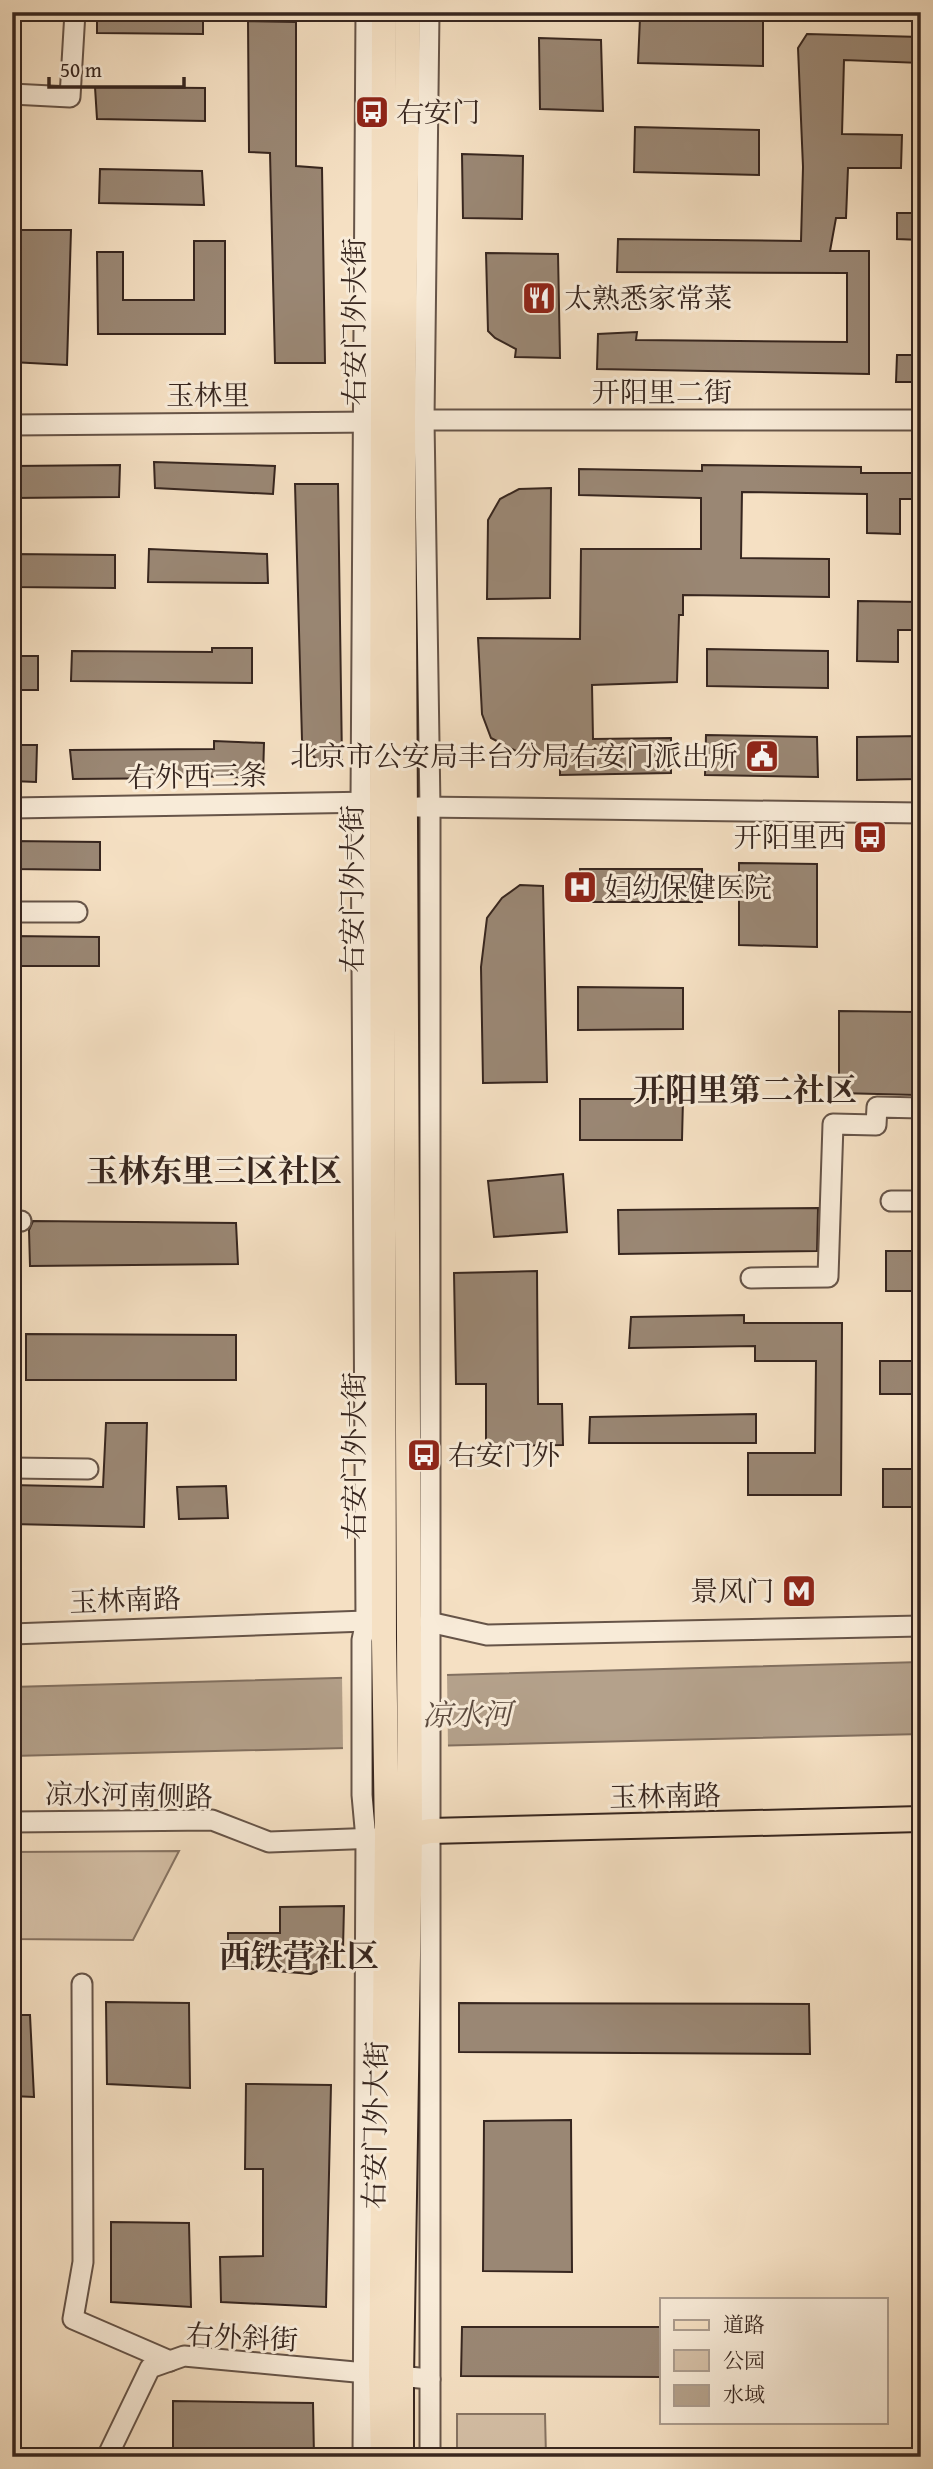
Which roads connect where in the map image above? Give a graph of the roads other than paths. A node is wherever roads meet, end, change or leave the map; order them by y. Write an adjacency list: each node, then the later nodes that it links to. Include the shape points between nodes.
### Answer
1 (75, 12): 6 (street, via 70,97)
2 (366, 12): 8 (street)
3 (384, 12): 8 (main road, 右安门外大街)
4 (408, 12): 8 (main road, 右安门外大街)
5 (429, 12): 8 (street)
6 (12, 94)
7 (921, 420): 8 (street, 开阳里二街)
8 (394, 421): 9 (street, 玉林里); 10 (main road, 右安门外大街); 12 (street)
9 (12, 425)
10 (383, 803): 11 (street, 右外西三条); 12 (street, 右外西三条); 24 (main road, 右安门外大街); 24 (street)
11 (12, 808)
12 (430, 808): 13 (street, 右外西三条); 24 (street)
13 (921, 813)
14 (12, 912): 15 (street)
15 (77, 912)
16 (921, 1108): 19 (street, via 877,1107 876,1125 833,1124 828,1277)
17 (891, 1201): 18 (street)
18 (921, 1201)
19 (751, 1278)
20 (12, 1468): 21 (street)
21 (88, 1469)
22 (921, 1626): 24 (street, 玉林南路)
23 (12, 1634): 24 (street, 玉林南路)
24 (396, 1634): 25 (main road, 右安门外大街); 25 (street)
25 (396, 1795): 28 (main road, 右安门外大街); 28 (street)
26 (921, 1819): 28 (main road, 玉林南路)
27 (12, 1822): 28 (street, 凉水河南侧路, via 212,1820 269,1842)
28 (398, 1836): 31 (main road, 右安门外大街); 31 (street); 32 (street)
29 (82, 1984): 30 (street, via 83,2262 74,2319)
30 (170, 2361): 31 (street, 右外斜街, via 184,2356); 33 (street, 右外斜街, via 150,2368)
31 (382, 2375): 32 (street, 右外斜街); 34 (street); 35 (main road, 右安门外大街); 36 (main road, 右安门外大街)
32 (430, 2379): 37 (street)
33 (107, 2457)
34 (363, 2457)
35 (383, 2457)
36 (401, 2457)
37 (430, 2457)

